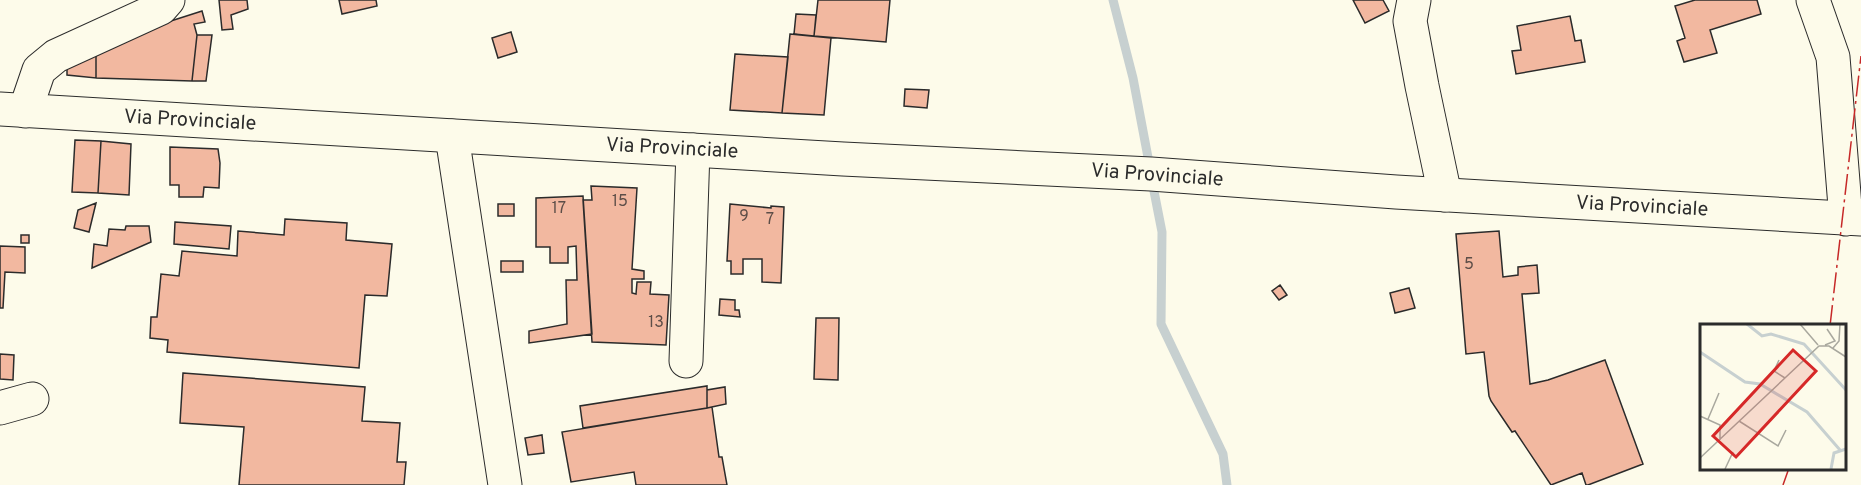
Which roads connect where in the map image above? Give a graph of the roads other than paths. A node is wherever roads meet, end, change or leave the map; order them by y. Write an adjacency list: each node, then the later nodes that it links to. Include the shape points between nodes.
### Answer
1 (168, 0): 4 (main road, via 161,8 56,56 39,70)
2 (1414, 0): 7 (main road, via 1410,21)
3 (1813, 0): 8 (main road, via 1833,57)
4 (12, 110): 5 (main road, Via Provinciale)
5 (452, 136): 6 (main road, Via Provinciale); 12 (main road)
6 (693, 150): 7 (main road, Via Provinciale, via 1151,174); 9 (main road)
7 (1445, 195): 8 (main road, Via Provinciale)
8 (1854, 219)
9 (686, 362)
10 (32, 399): 11 (main road)
11 (0, 408)
12 (505, 485)

